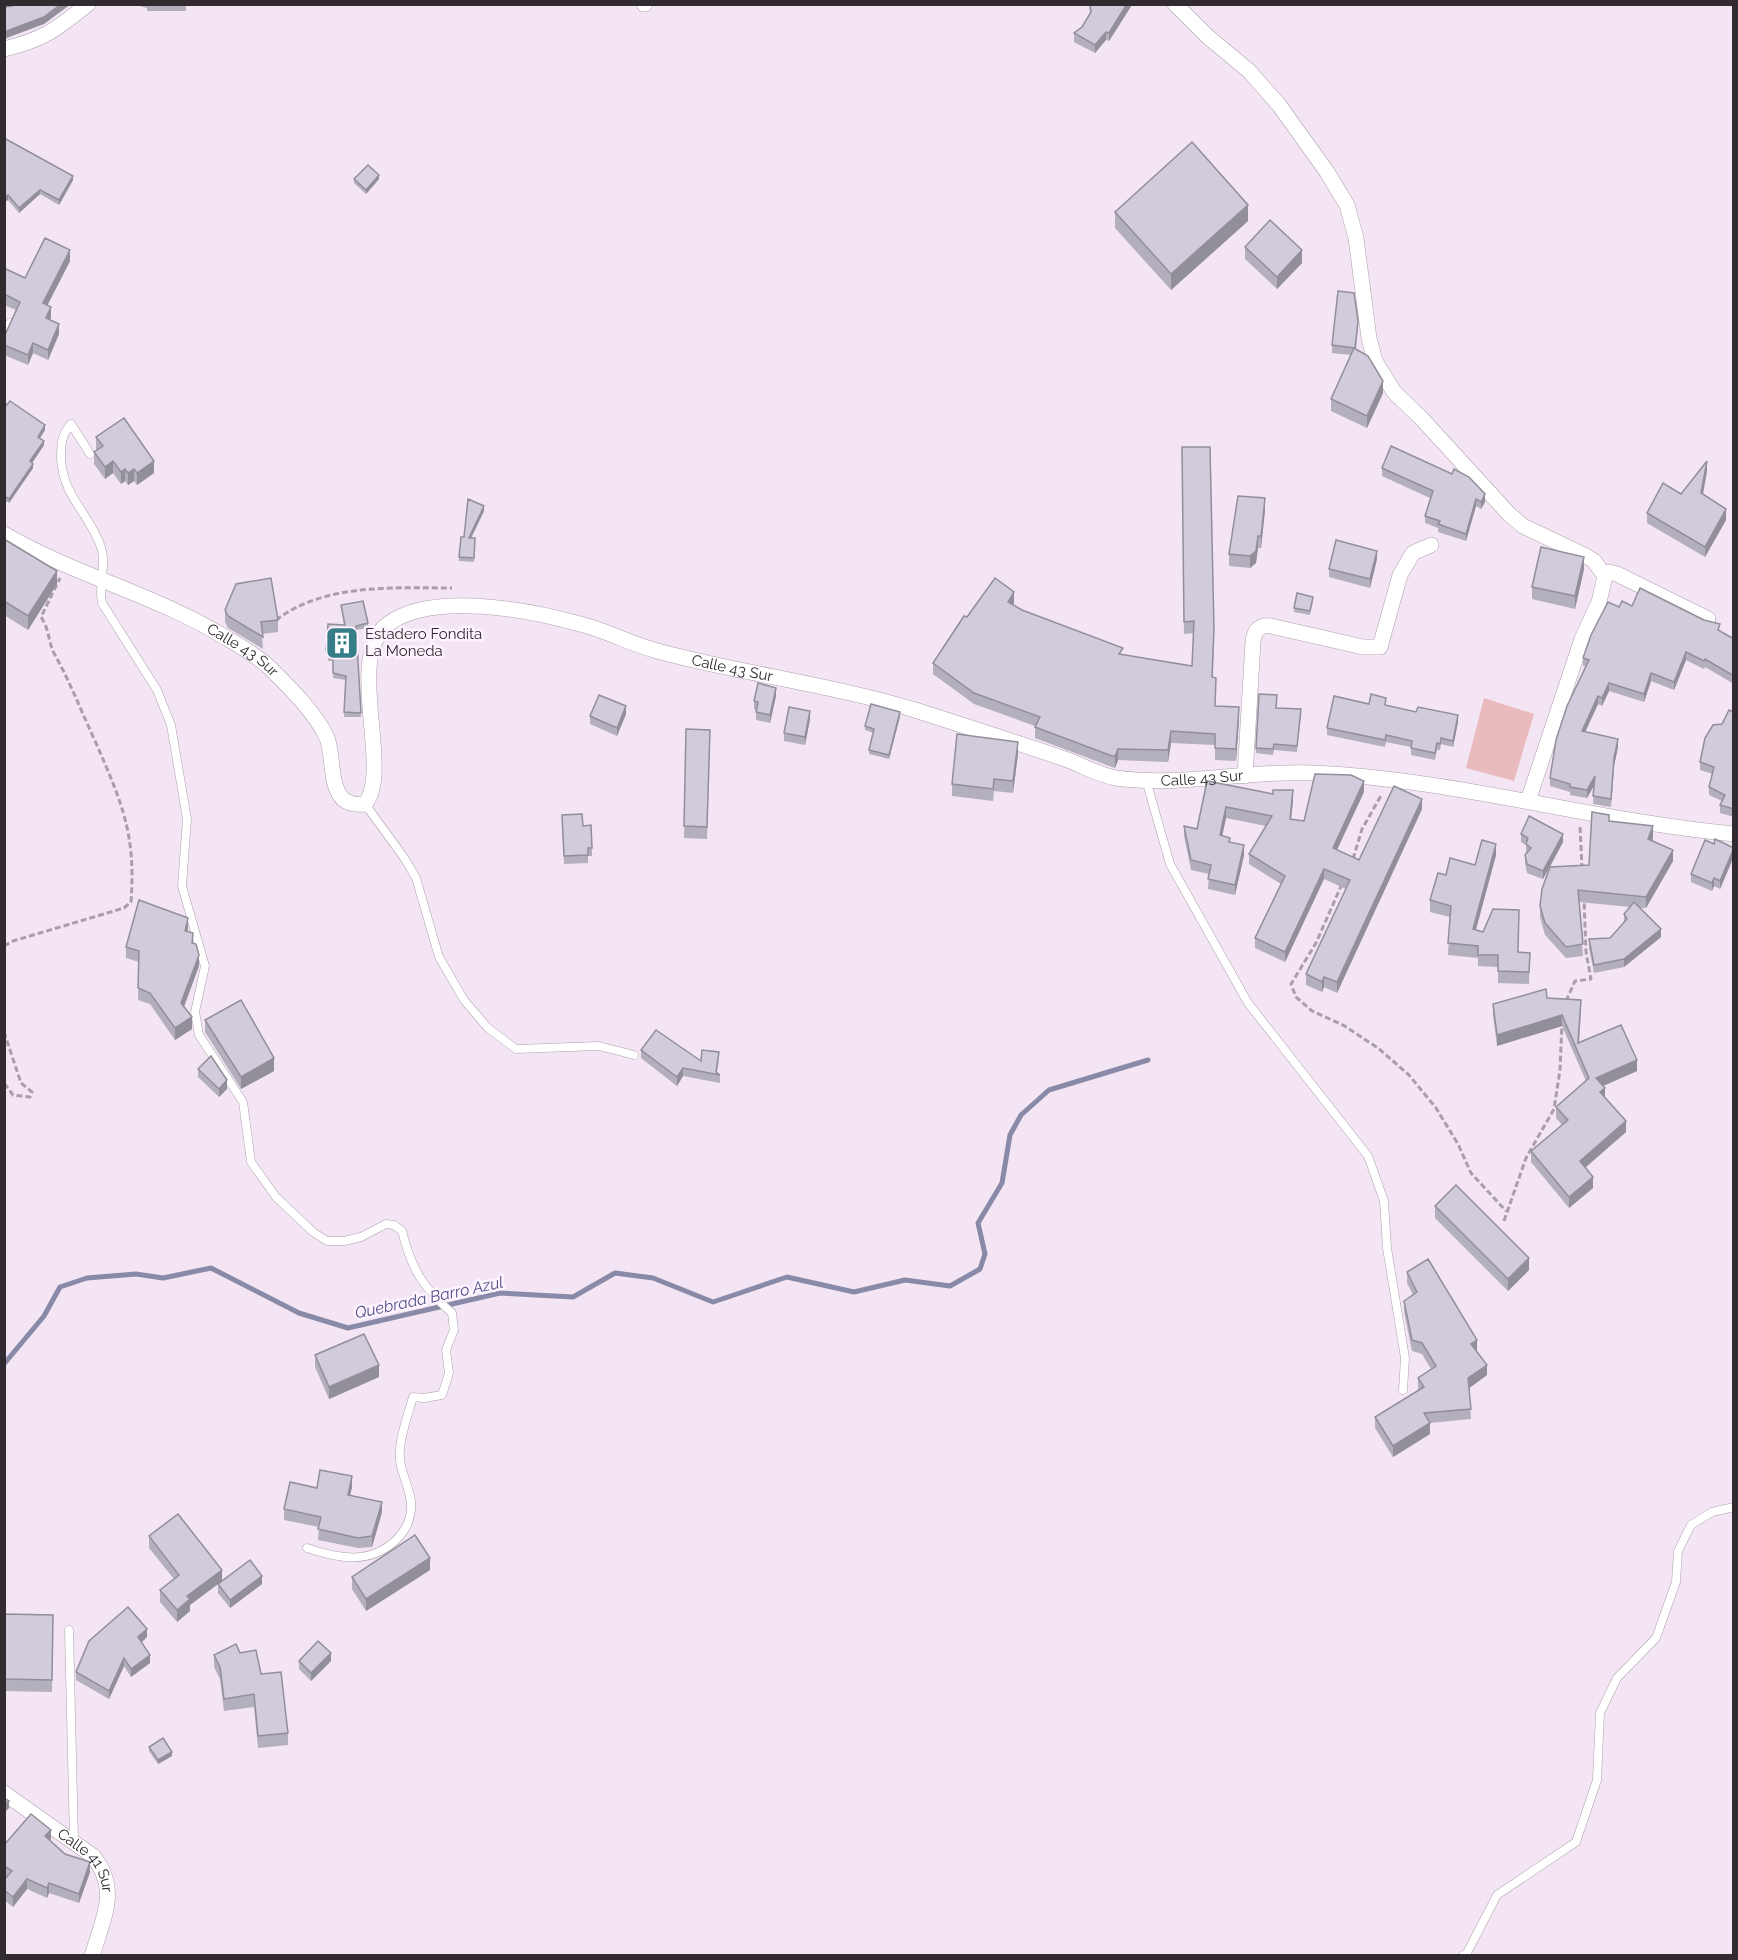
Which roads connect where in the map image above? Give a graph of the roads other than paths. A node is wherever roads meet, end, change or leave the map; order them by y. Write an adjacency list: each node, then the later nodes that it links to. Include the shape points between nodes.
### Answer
1 (88, 4): 3 (street, via 50,34)
2 (1175, 4): 9 (street, via 1249,71 1279,105 1347,205 1362,271 1375,361 1394,392 1509,514 1523,526 1594,561)
3 (4, 49)
4 (10, 323): 5 (lane)
5 (4, 338)
6 (90, 454): 10 (lane, via 71,424 60,446 63,478 101,548)
7 (4, 534): 10 (street, Calle 43 Sur)
8 (1431, 545): 12 (street, via 1413,553 1400,575 1380,647 1363,647 1270,626 1257,628)
9 (1605, 576): 11 (street, via 1609,572 1617,574); 14 (street)
10 (102, 580): 15 (street, Calle 43 Sur, via 214,630 267,666 314,717 327,738 338,790 344,800); 20 (lane, via 102,603 157,690 171,725 187,819 182,886 205,966 195,1012 199,1035 243,1102 251,1162 276,1197 327,1241 361,1237 386,1224 398,1227 428,1292 452,1313 454,1330 446,1350 449,1373 442,1395 413,1396 408,1414 400,1459 411,1503 405,1531 387,1549 367,1558 343,1558)
11 (1708, 619)
12 (1245, 776): 13 (street, Calle 43 Sur); 14 (street, Calle 43 Sur, via 1312,773)
13 (1146, 780): 15 (street, Calle 43 Sur, via 1111,777 909,708 651,650 582,624 509,608 460,605 411,613 386,624 373,642 369,720 375,784); 18 (lane, via 1170,864 1248,1003 1368,1156 1384,1201 1387,1248 1405,1358)
14 (1528, 801): 16 (street, Calle 43 Sur, via 1688,830)
15 (365, 804): 17 (lane, via 416,878 439,957 464,1000 488,1028 516,1049 599,1046)
16 (1734, 834)
17 (634, 1055)
18 (1403, 1390)
19 (1734, 1507): 25 (lane, via 1712,1512 1691,1525 1678,1551 1677,1582 1656,1638 1617,1678 1600,1713 1597,1780 1576,1842 1497,1895)
20 (307, 1548)
21 (69, 1630): 23 (lane)
22 (4, 1793): 23 (street, Calle 41 Sur)
23 (75, 1843): 24 (street, Calle 41 Sur, via 93,1856 108,1882 108,1900)
24 (92, 1956)
25 (1462, 1956)

